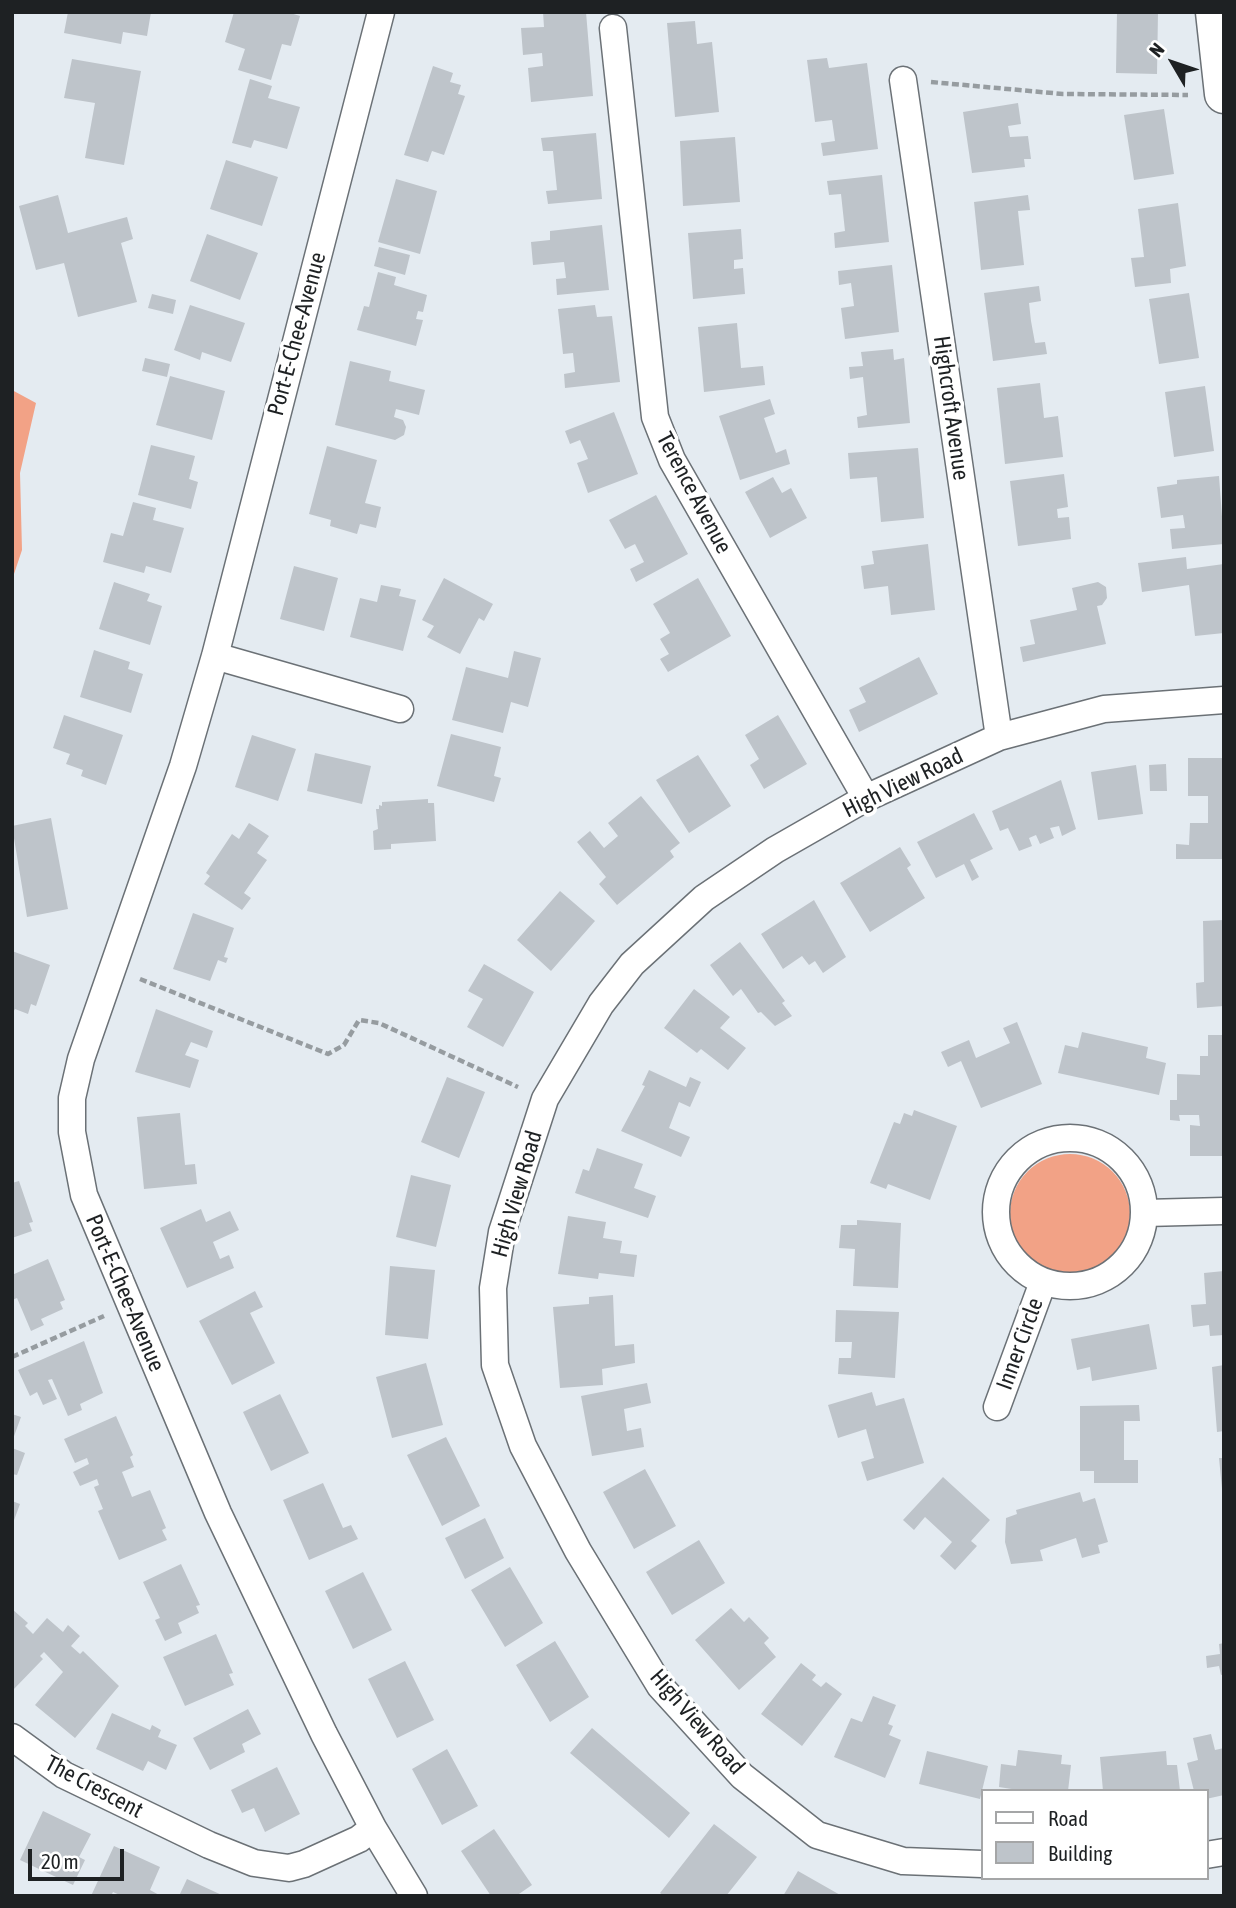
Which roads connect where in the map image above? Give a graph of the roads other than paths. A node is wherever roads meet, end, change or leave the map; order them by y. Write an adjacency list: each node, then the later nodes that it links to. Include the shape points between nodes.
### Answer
1 (381, 12): 6 (street, Port-E-Chee-Avenue)
2 (1214, 12): 5 (highway)
3 (613, 28): 10 (street, Terence Avenue, via 655,418 672,460)
4 (903, 80): 9 (street, Highcroft Avenue)
5 (1209, 94)
6 (215, 656): 8 (street); 16 (street, Port-E-Chee-Avenue, via 183,766 80,1059 72,1098 72,1132 83,1195 218,1513)
7 (1224, 699): 9 (street, High View Road, via 1104,709)
8 (400, 709)
9 (999, 737): 10 (street, High View Road)
10 (866, 798): 17 (street, High View Road, via 775,850 704,898 632,964 601,1004 545,1098 502,1232 493,1288 495,1365 523,1446 578,1551 660,1686 742,1776 817,1835 904,1861)
11 (1224, 1211): 12 (street)
12 (1145, 1213): 13 (street, Inner Circle, via 1130,1258 1112,1274 1090,1284 1067,1287); 13 (street, Inner Circle, via 1133,1172 1119,1155 1101,1144 1080,1138 1058,1139 1029,1151 1006,1174 996,1216 1009,1256)
13 (1043, 1282): 14 (street, Inner Circle)
14 (997, 1407)
15 (12, 1737): 16 (street, The Crescent, via 64,1775 254,1863 289,1868 304,1864)
16 (373, 1828): 18 (street, Port-E-Chee-Avenue)
17 (981, 1864)
18 (414, 1896)

